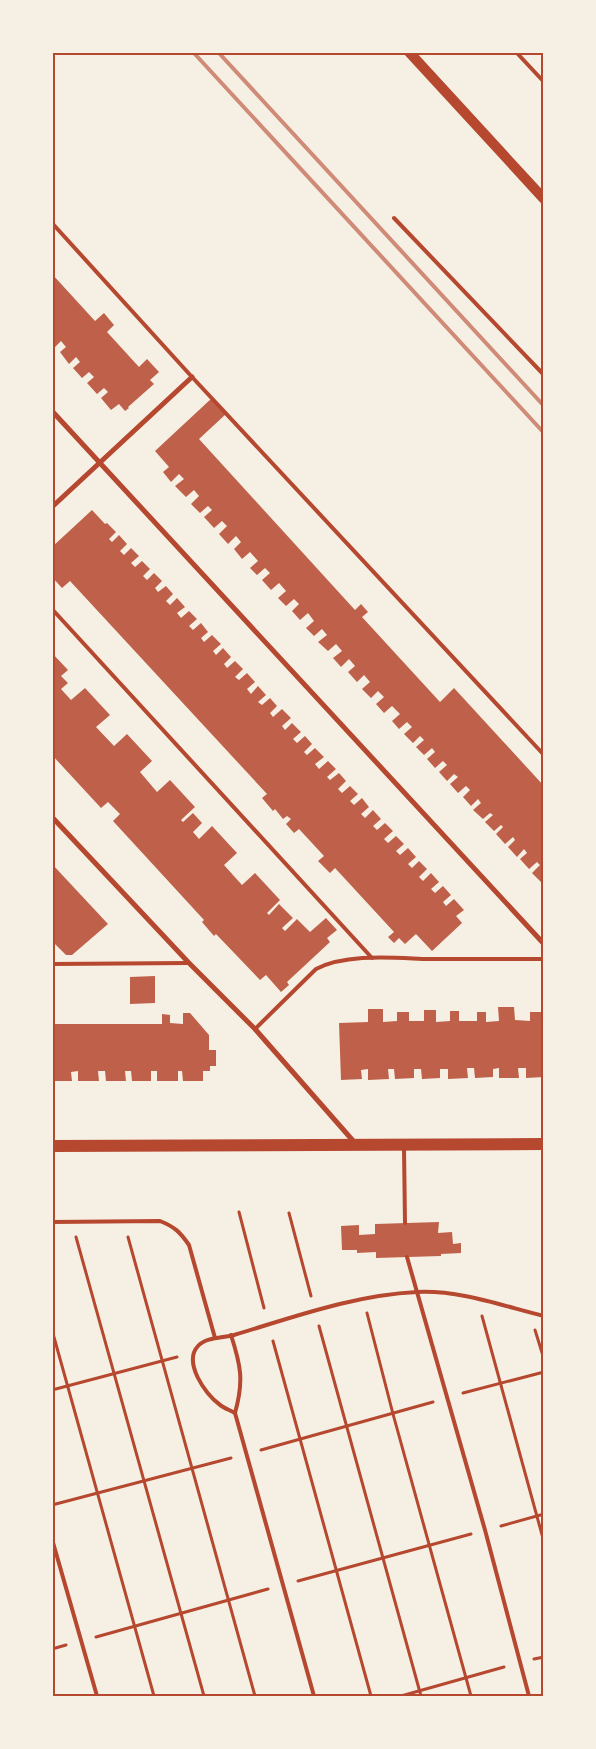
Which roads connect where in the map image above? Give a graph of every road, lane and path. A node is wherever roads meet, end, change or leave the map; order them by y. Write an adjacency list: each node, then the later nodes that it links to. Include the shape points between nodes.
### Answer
1 (409, 52): 4 (main road)
2 (516, 52): 3 (lane)
3 (544, 82)
4 (544, 199)
5 (394, 218): 7 (lane)
6 (52, 223): 8 (lane)
7 (544, 375)
8 (192, 377): 10 (street); 13 (lane)
9 (52, 411): 10 (street)
10 (100, 462): 11 (street); 15 (street)
11 (52, 507)
12 (52, 609): 16 (lane)
13 (544, 755)
14 (52, 817): 18 (street)
15 (544, 944)
16 (372, 958): 17 (lane); 20 (lane, via 339,960 316,969)
17 (544, 959)
18 (189, 963): 19 (lane); 20 (street)
19 (52, 964)
20 (256, 1029): 23 (street)
21 (404, 1144): 22 (main road); 23 (main road); 30 (lane)
22 (544, 1144)
23 (356, 1145): 24 (main road)
24 (52, 1146)
25 (239, 1212): 38 (path)
26 (289, 1213): 35 (path)
27 (123, 1221): 29 (lane); 41 (lane, via 160,1221 182,1234 189,1245); 44 (path)
28 (52, 1222): 29 (lane)
29 (72, 1222): 46 (path)
30 (405, 1223)
31 (407, 1257): 32 (lane)
32 (418, 1292): 33 (lane); 34 (lane); 50 (lane)
33 (364, 1298): 35 (lane); 52 (path)
34 (477, 1299): 36 (lane); 47 (path)
35 (315, 1311): 38 (lane); 53 (path)
36 (530, 1312): 37 (lane); 43 (path)
37 (544, 1316)
38 (268, 1324): 40 (lane); 54 (path)
39 (52, 1330): 48 (path)
40 (230, 1336): 41 (lane); 51 (lane, via 242,1378)
41 (215, 1338): 42 (lane, via 199,1344)
42 (194, 1352): 44 (path); 51 (lane, via 193,1365 204,1390 218,1404)
43 (544, 1359)
44 (162, 1361): 46 (path); 56 (path)
45 (544, 1372): 47 (path)
46 (115, 1374): 48 (path); 57 (path)
47 (500, 1383): 50 (path); 61 (path)
48 (68, 1387): 49 (path); 58 (path)
49 (52, 1390)
50 (447, 1398): 52 (path); 63 (lane)
51 (235, 1413): 55 (lane)
52 (393, 1414): 53 (path); 64 (path)
53 (346, 1426): 54 (path); 65 (path)
54 (299, 1439): 55 (path); 71 (path)
55 (246, 1454): 56 (path); 70 (lane)
56 (192, 1468): 57 (path); 69 (path)
57 (145, 1480): 58 (path); 68 (path)
58 (99, 1493): 59 (path); 67 (path)
59 (52, 1505)
60 (52, 1538): 66 (lane)
61 (544, 1542)
62 (544, 1657): 63 (path)
63 (521, 1663): 64 (path); 75 (lane)
64 (466, 1678): 65 (path); 74 (path)
65 (420, 1691): 72 (path); 73 (path)
66 (97, 1696)
67 (154, 1696)
68 (204, 1696)
69 (255, 1696)
70 (314, 1696)
71 (372, 1696)
72 (401, 1696)
73 (421, 1696)
74 (471, 1696)
75 (529, 1696)

